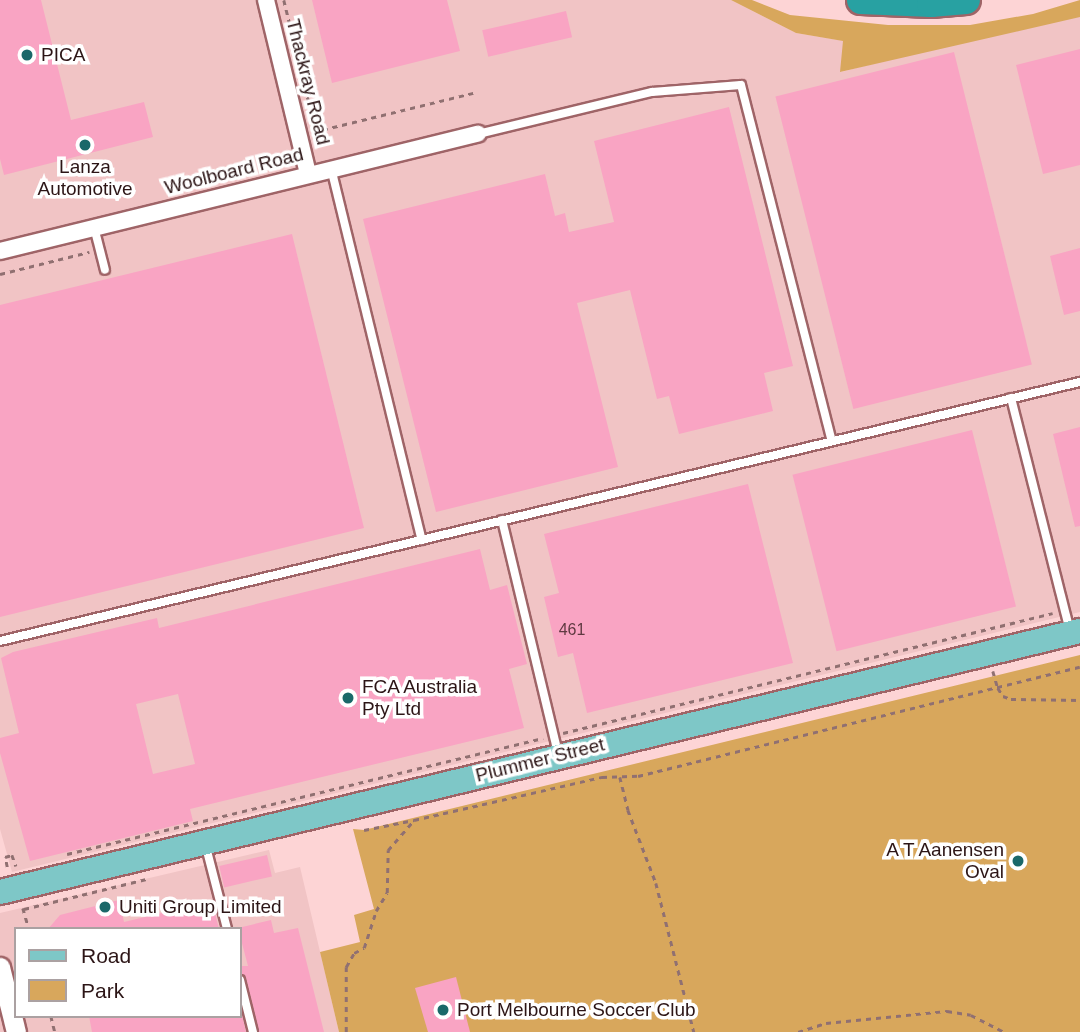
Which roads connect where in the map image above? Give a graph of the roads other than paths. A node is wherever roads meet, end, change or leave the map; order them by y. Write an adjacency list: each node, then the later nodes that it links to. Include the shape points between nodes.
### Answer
1 (266, 0): 6 (street, Thackray Road)
2 (861, 0): 3 (highway)
3 (966, 0)
4 (478, 134): 5 (street, Woolboard Road); 12 (lane, via 652,92 741,85)
5 (331, 168): 6 (street, Woolboard Road); 14 (lane)
6 (308, 173): 7 (street, Woolboard Road)
7 (94, 227): 8 (street, Woolboard Road); 9 (lane)
8 (0, 250)
9 (105, 270)
10 (1080, 382): 11 (lane)
11 (1011, 398): 12 (lane); 15 (lane)
12 (832, 441): 13 (lane)
13 (502, 520): 14 (lane); 17 (lane)
14 (422, 540): 16 (lane)
15 (1072, 625): 17 (main road, Plummer Street)
16 (0, 641)
17 (556, 745): 18 (main road, Plummer Street)
18 (205, 842): 19 (main road, Plummer Street); 20 (lane)
19 (0, 892)
20 (226, 927)
21 (0, 967): 23 (street)
22 (242, 988): 24 (lane)
23 (16, 1032)
24 (253, 1032)

